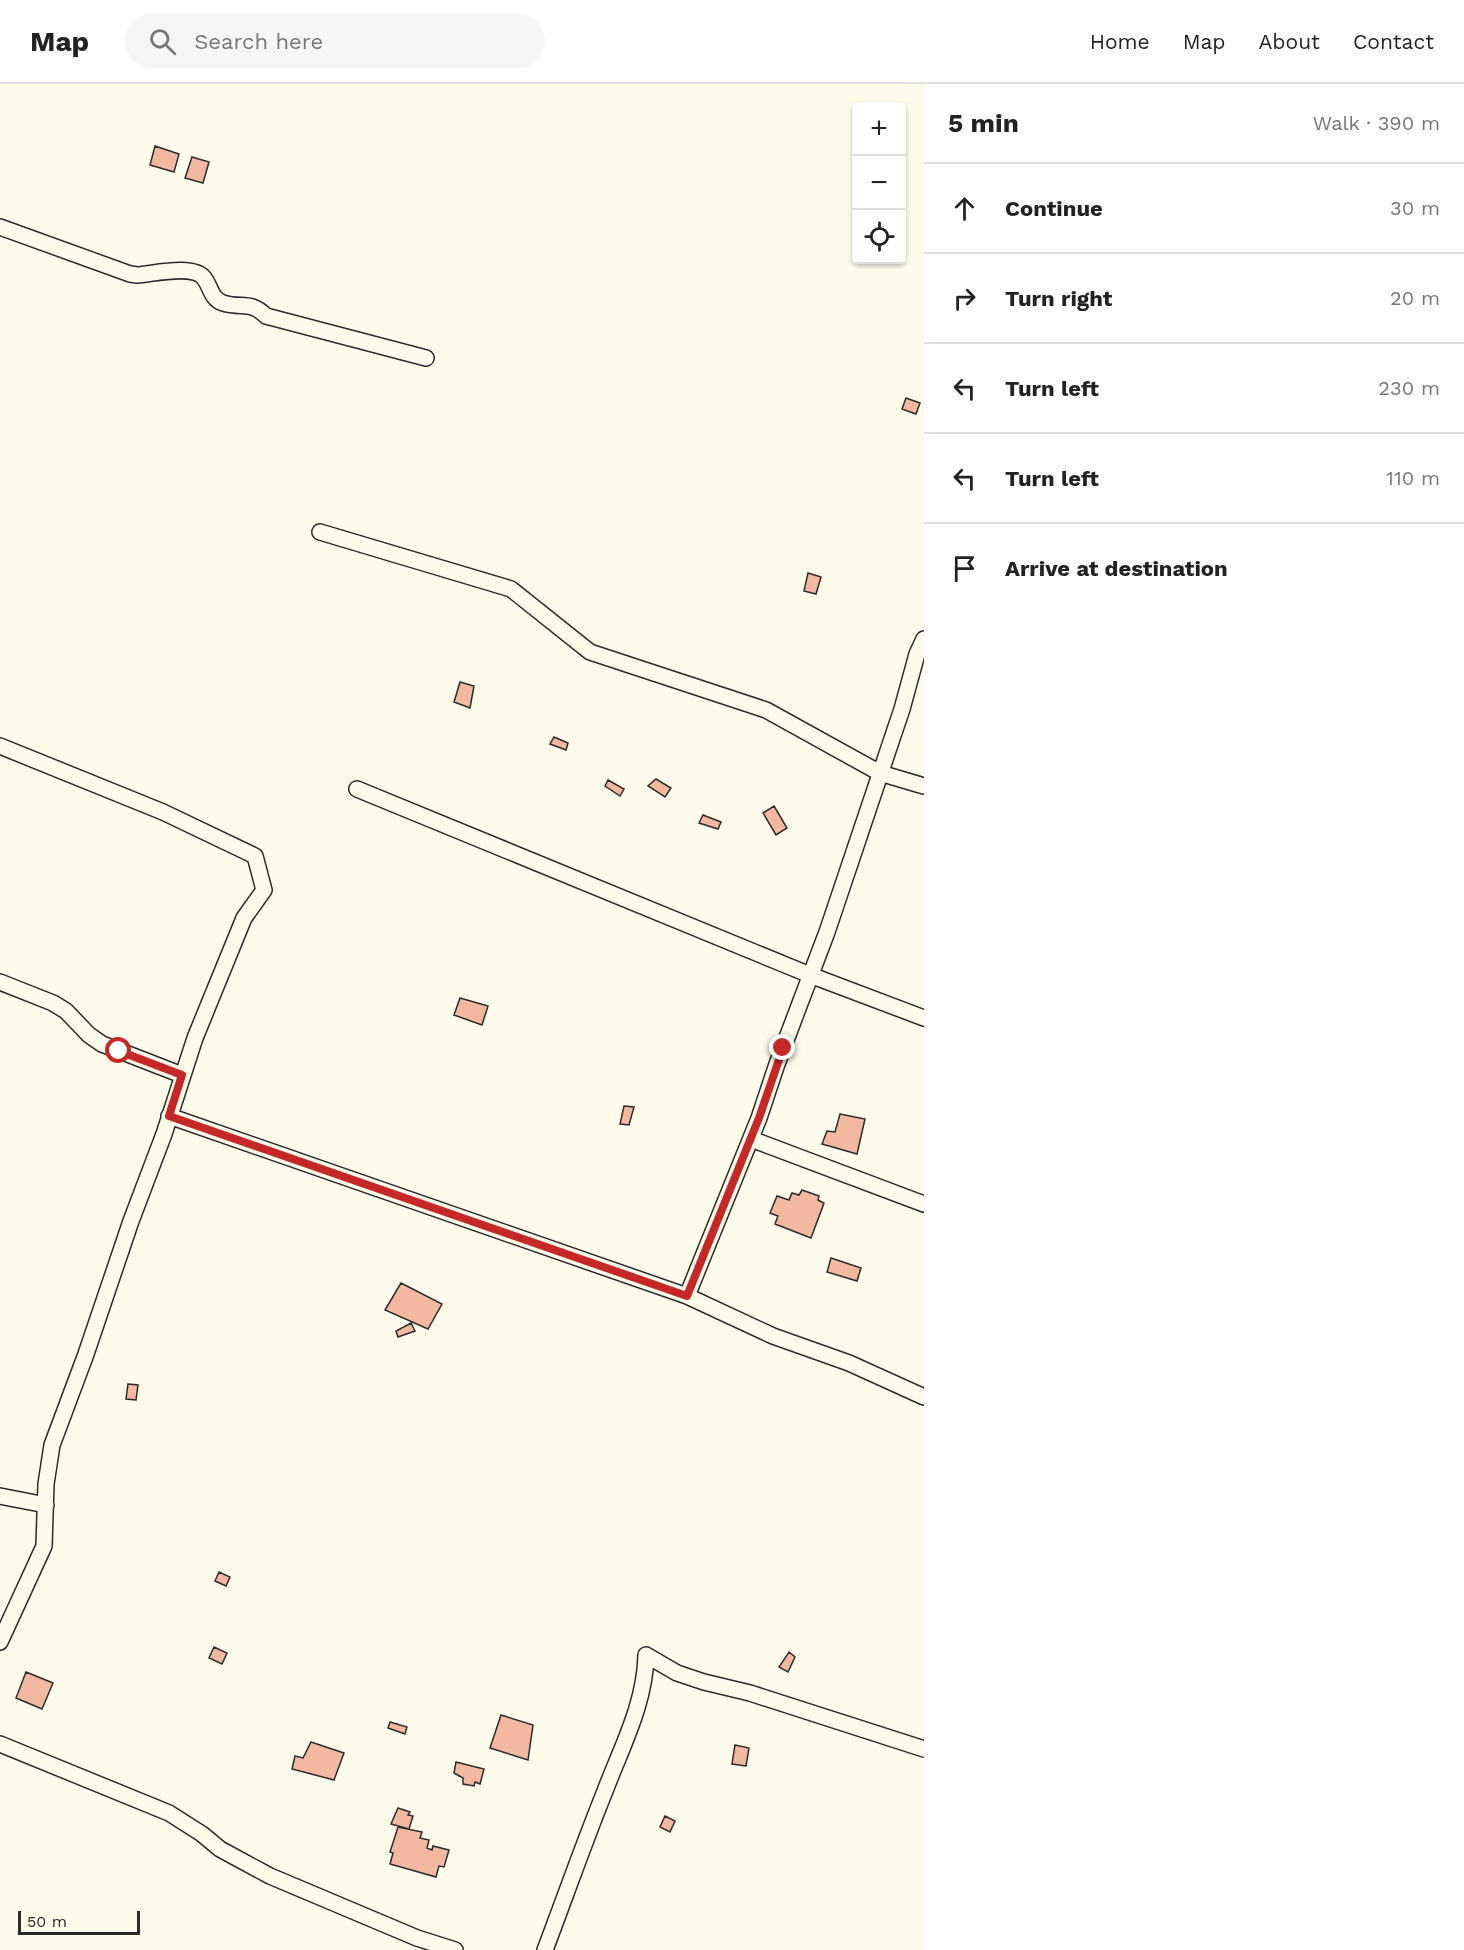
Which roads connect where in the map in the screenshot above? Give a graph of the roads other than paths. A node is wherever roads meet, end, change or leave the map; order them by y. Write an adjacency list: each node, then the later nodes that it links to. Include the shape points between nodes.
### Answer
1 (0, 227): 2 (street, via 130,274 198,273 221,302 254,306 266,316)
2 (426, 358)
3 (320, 532): 6 (street, via 511,589 590,652 766,710)
4 (924, 639): 6 (street)
5 (0, 746): 12 (street, via 163,812 255,856 264,890 236,935)
6 (880, 773): 7 (street); 9 (street)
7 (924, 786)
8 (357, 789): 9 (street)
9 (810, 975): 11 (street); 14 (street)
10 (0, 982): 12 (street, via 53,1003 102,1044)
11 (924, 1018)
12 (182, 1075): 13 (street)
13 (169, 1116): 16 (street); 19 (street, via 52,1445)
14 (751, 1139): 15 (street); 16 (street)
15 (924, 1204)
16 (687, 1296): 17 (street, via 773,1336 849,1363)
17 (924, 1397)
18 (0, 1496): 19 (street)
19 (46, 1505): 20 (street, via 44,1546)
20 (0, 1642)
21 (0, 1744): 23 (street, via 169,1813 241,1862 290,1885)
22 (924, 1749): 24 (street, via 677,1673 646,1655 639,1703)
23 (455, 1950)
24 (545, 1950)

